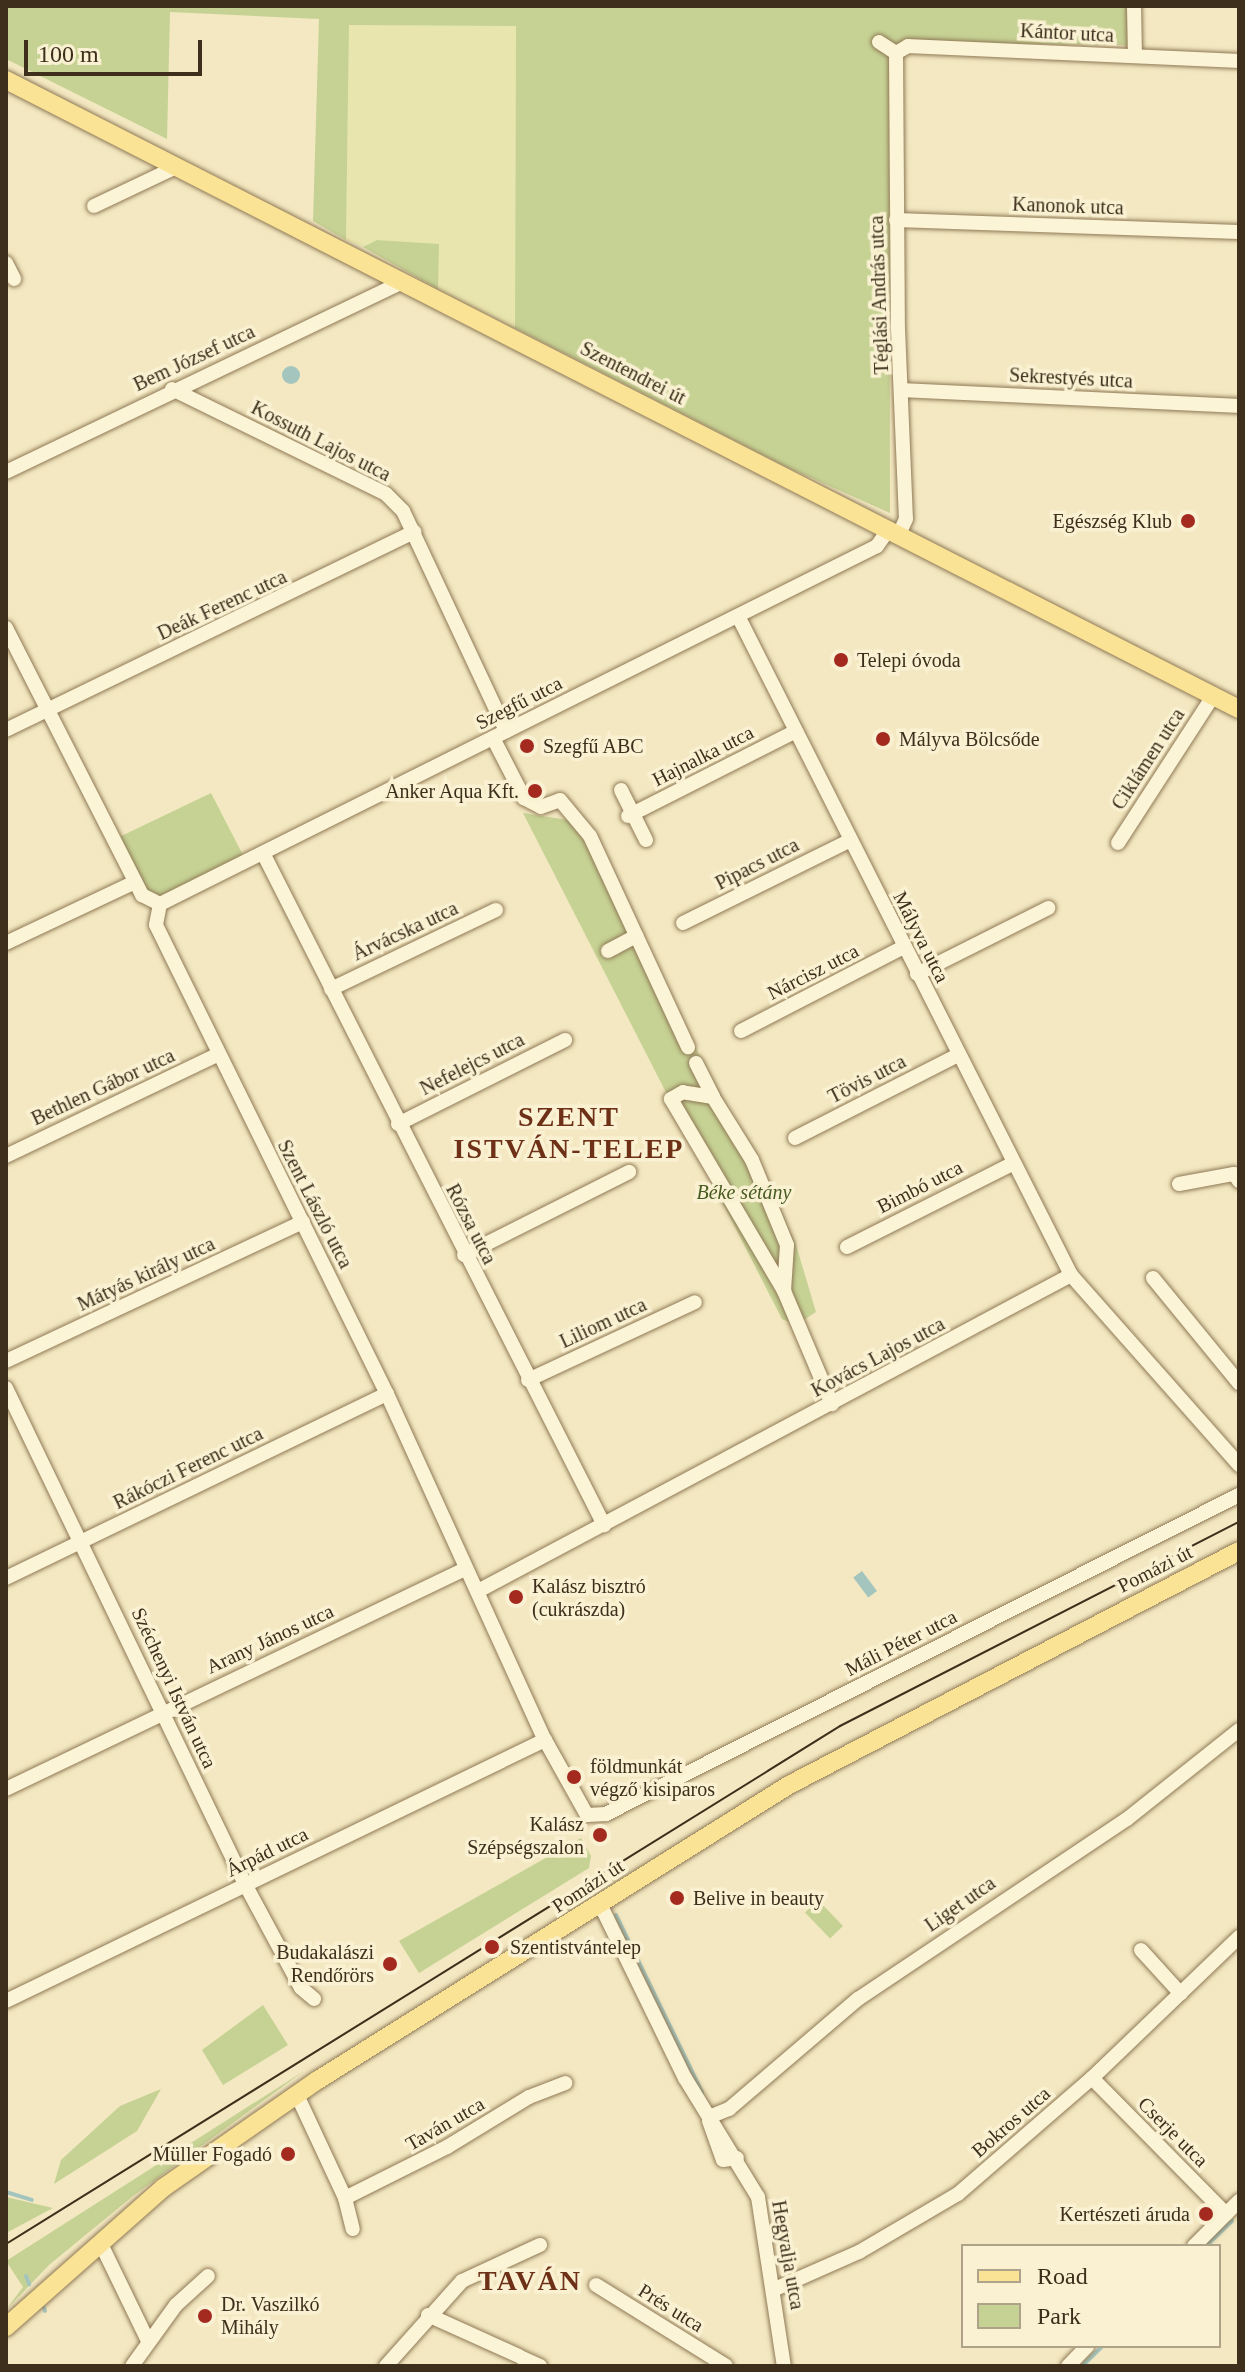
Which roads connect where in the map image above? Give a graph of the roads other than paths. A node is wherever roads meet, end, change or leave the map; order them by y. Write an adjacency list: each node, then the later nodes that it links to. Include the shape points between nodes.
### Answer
1 (1134, 6): 4 (street)
2 (879, 42): 3 (street)
3 (896, 53): 4 (street, Kántor utca, via 908,46); 9 (street, Téglási András utca)
4 (1135, 56): 5 (street, Kántor utca)
5 (1239, 61)
6 (6, 80): 7 (main road, Szentendrei út)
7 (176, 167): 8 (street); 13 (main road, Szentendrei út)
8 (94, 206)
9 (896, 220): 10 (street, Kanonok utca); 15 (street, Téglási András utca)
10 (1239, 232)
11 (6, 263): 12 (street)
12 (14, 279)
13 (400, 283): 14 (street, Bem József utca); 19 (main road, Szentendrei út)
14 (172, 389): 17 (street, Bem József utca); 18 (street, Kossuth Lajos utca, via 386,494)
15 (902, 390): 16 (street, Sekrestyés utca); 19 (street, Téglási András utca, via 906,519)
16 (1239, 406)
17 (6, 472)
18 (414, 532): 24 (street, Deák Ferenc utca); 27 (street, Kossuth Lajos utca)
19 (894, 532): 20 (street, Szegfű utca, via 877,546); 22 (main road, Szentendrei út)
20 (738, 616): 26 (street, Mályva utca); 27 (street, Szegfű utca)
21 (6, 628): 24 (street)
22 (1213, 696): 23 (main road, Szentendrei út); 32 (street, Ciklámen utca)
23 (1239, 709)
24 (46, 711): 25 (street, Deák Ferenc utca); 34 (street)
25 (6, 730)
26 (796, 731): 29 (street, Hajnalka utca); 31 (street, Mályva utca)
27 (499, 735): 33 (street, Szegfű utca); 39 (street, via 524,798 541,807 560,800 572,808)
28 (621, 790): 29 (street)
29 (630, 815): 30 (street)
30 (646, 840)
31 (849, 841): 38 (street, Pipacs utca); 41 (street, Mályva utca)
32 (1118, 843)
33 (263, 853): 35 (street, Szegfű utca); 44 (street, Rózsa utca)
34 (135, 882): 35 (street, via 142,895); 40 (street)
35 (160, 904): 48 (street, Szent László utca, via 156,925)
36 (1048, 908): 43 (street)
37 (496, 910): 44 (street, Árvácska utca)
38 (683, 923)
39 (636, 936): 42 (street); 47 (street)
40 (6, 943)
41 (904, 947): 43 (street, Mályva utca); 45 (street, Nárcisz utca)
42 (608, 951)
43 (917, 974): 49 (street, Mályva utca)
44 (331, 989): 52 (street, Rózsa utca)
45 (741, 1031)
46 (565, 1040): 52 (street, Nefelejcs utca)
47 (688, 1047)
48 (217, 1055): 54 (street, Bethlen Gábor utca); 59 (street, Szent László utca)
49 (958, 1055): 53 (street, Tövis utca); 55 (street, Mályva utca)
50 (696, 1063): 51 (street)
51 (713, 1097): 64 (street, via 752,1160 781,1222 787,1245); 64 (street, via 683,1092 671,1099)
52 (398, 1124): 61 (street, Rózsa utca)
53 (795, 1138)
54 (6, 1156)
55 (1012, 1164): 60 (street, Bimbó utca); 62 (street, Mályva utca)
56 (629, 1172): 61 (street)
57 (1239, 1181): 58 (street, via 1234,1174)
58 (1179, 1184)
59 (303, 1222): 66 (street, Mátyás király utca); 70 (street, Szent László utca)
60 (847, 1247)
61 (464, 1255): 67 (street, Rózsa utca)
62 (1071, 1275): 71 (street, Kovács Lajos utca); 72 (street)
63 (1153, 1278): 68 (street)
64 (784, 1291): 71 (street)
65 (695, 1302): 67 (street, Liliom utca)
66 (6, 1361)
67 (528, 1380): 74 (street, Rózsa utca)
68 (1239, 1383)
69 (6, 1388): 75 (street, Széchenyi István utca)
70 (387, 1394): 75 (street, Rákóczi Ferenc utca); 77 (street, Szent László utca)
71 (832, 1404): 74 (street, Kovács Lajos utca)
72 (1239, 1465)
73 (1239, 1495): 84 (street, Máli Péter utca, via 606,1814 593,1817)
74 (604, 1525): 79 (street, Kovács Lajos utca)
75 (83, 1541): 78 (street, Rákóczi Ferenc utca); 80 (street, Széchenyi István utca)
76 (1239, 1551): 86 (main road, Pomázi út, via 789,1785)
77 (465, 1569): 79 (street, Szent László utca); 80 (street, Arany János utca)
78 (6, 1578)
79 (478, 1591): 82 (street, Szent László utca)
80 (164, 1712): 83 (street, Arany János utca); 85 (street, Széchenyi István utca)
81 (1239, 1730): 95 (street, Liget utca, via 1127,1819 858,1999 729,2109)
82 (545, 1740): 84 (street, Szent László utca); 85 (street, Árpád utca)
83 (6, 1789)
84 (580, 1811)
85 (245, 1884): 90 (street, Széchenyi István utca, via 297,1980); 91 (street, Árpád utca)
86 (600, 1904): 94 (main road, Pomázi út); 95 (street, Hegyalja utca)
87 (1239, 1937): 89 (street, Bokros utca)
88 (1141, 1950): 89 (street)
89 (1181, 1994): 92 (street, Bokros utca)
90 (314, 1999)
91 (6, 2001)
92 (1092, 2078): 98 (street, Cserje utca); 105 (street, Bokros utca, via 958,2194 859,2252)
93 (565, 2083): 96 (street, Taván utca, via 529,2097 420,2162)
94 (297, 2095): 96 (street); 100 (main road, Pomázi út, via 212,2151)
95 (709, 2117): 105 (street, Hegyalja utca, via 730,2159 758,2197)
96 (345, 2198): 99 (street)
97 (1239, 2201): 98 (street)
98 (1226, 2214): 101 (street)
99 (353, 2229)
100 (100, 2242): 107 (main road, Pomázi út); 108 (street)
101 (1196, 2244)
102 (540, 2245): 106 (street, via 462,2281)
103 (208, 2276): 108 (street)
104 (596, 2285): 113 (street, Prés utca)
105 (775, 2289): 114 (street, Hegyalja utca)
106 (428, 2315): 111 (street); 112 (street)
107 (6, 2327)
108 (148, 2341): 110 (street)
109 (1085, 2348): 115 (street)
110 (132, 2366)
111 (386, 2366)
112 (540, 2366)
113 (726, 2366)
114 (784, 2366)
115 (1068, 2366)

